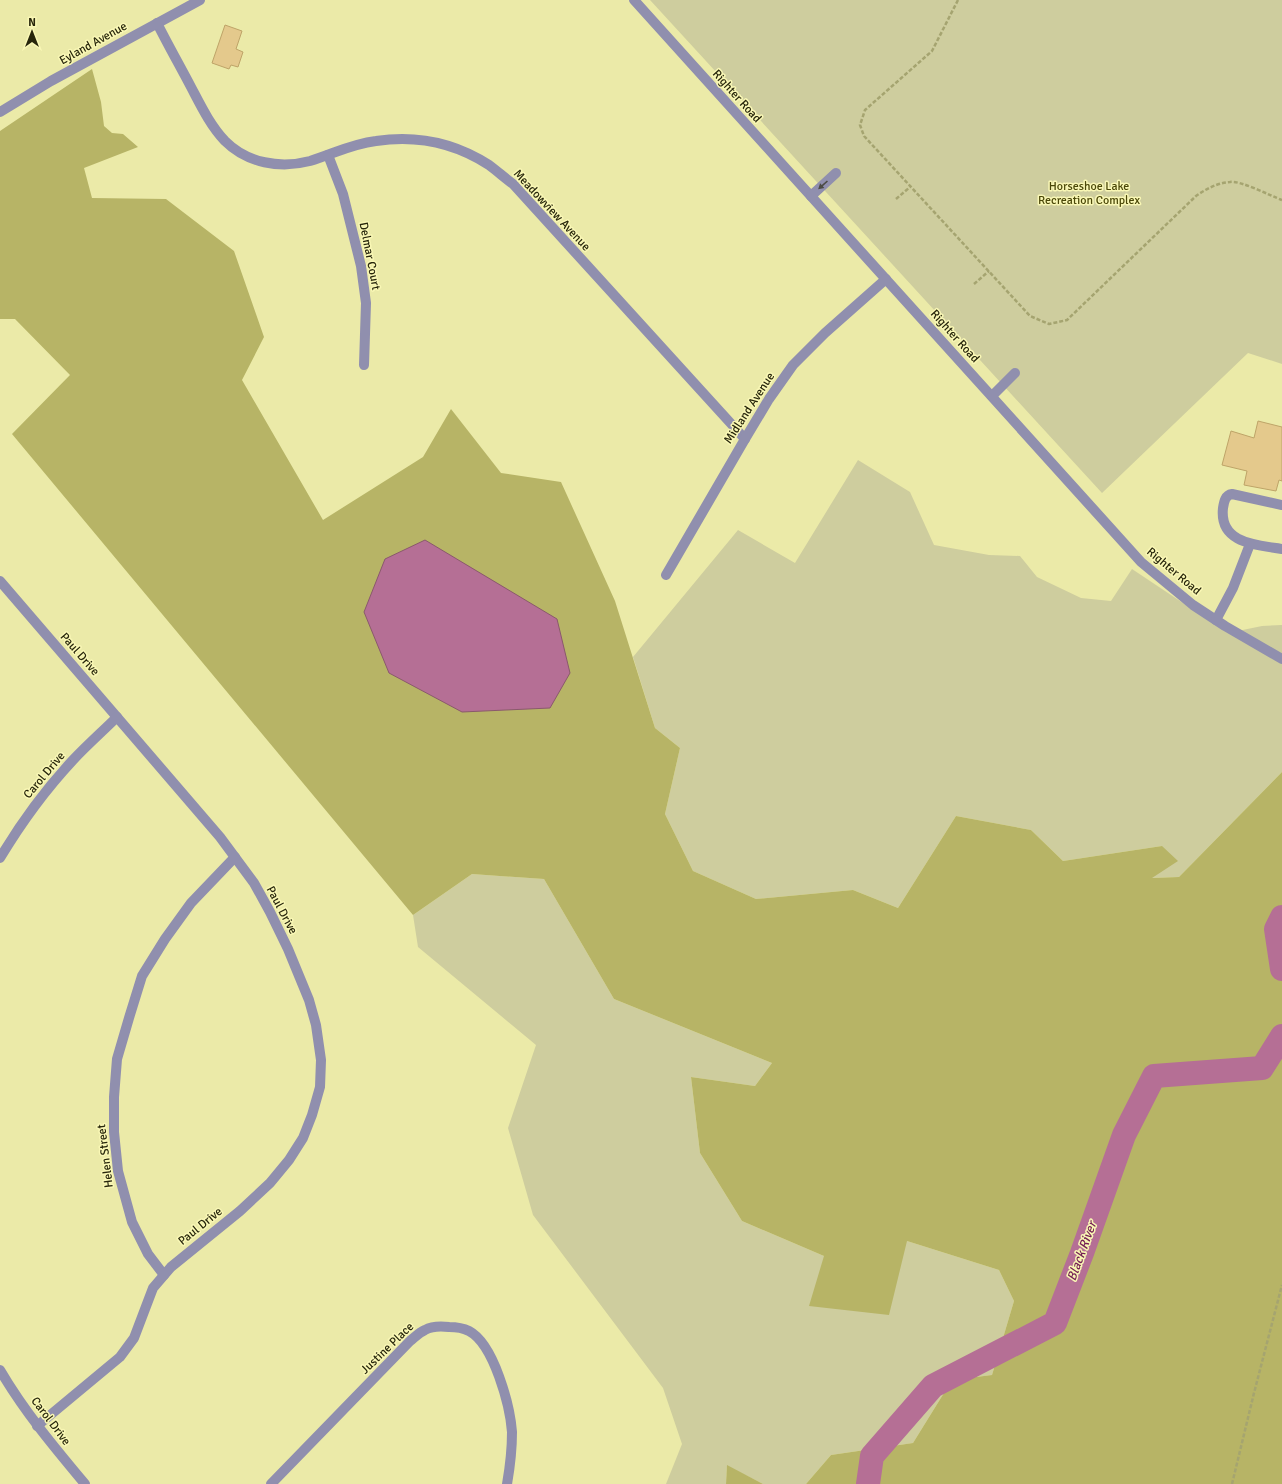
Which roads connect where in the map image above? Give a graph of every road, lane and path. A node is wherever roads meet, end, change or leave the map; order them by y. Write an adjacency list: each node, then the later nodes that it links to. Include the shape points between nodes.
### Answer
1 (200, 0): 4 (street, Eyland Avenue)
2 (634, 0): 9 (street, Righter Road)
3 (958, 0): 8 (path, via 932,51 865,110 860,125 864,136)
4 (157, 23): 5 (street, Eyland Avenue); 6 (street, Meadowview Avenue, via 209,121 227,142 248,157 270,164 308,161)
5 (0, 112)
6 (328, 155): 15 (street, Delmar Court, via 343,194 361,266 366,303); 18 (street, Meadowview Avenue, via 356,144 385,140 423,140 456,148 490,166 513,184)
7 (836, 174): 9 (street, one-way to 9)
8 (910, 187): 10 (path); 12 (path)
9 (811, 196): 13 (street, Righter Road)
10 (896, 199)
11 (1282, 200): 12 (path, via 1231,181 1207,188 1067,320 1049,324 1030,316)
12 (989, 271): 14 (path)
13 (886, 279): 17 (street, Righter Road); 18 (street, Midland Avenue, via 793,365)
14 (974, 284)
15 (364, 365)
16 (1015, 373): 17 (street)
17 (992, 396): 24 (street, Righter Road, via 1121,542 1182,596)
18 (745, 439): 22 (street, Midland Avenue)
19 (1282, 505): 20 (street, via 1237,494 1226,498 1223,511 1226,527 1235,537)
20 (1250, 544): 21 (street); 24 (street, via 1233,588)
21 (1282, 549)
22 (666, 575)
23 (0, 581): 26 (street, Paul Drive)
24 (1216, 620): 25 (street, Righter Road)
25 (1282, 658)
26 (117, 717): 27 (street, Carol Drive, via 73,760 43,795); 28 (street, Paul Drive, via 220,837)
27 (0, 858)
28 (234, 858): 29 (street, Helen Street, via 191,903 142,976 117,1060 114,1132 118,1171 132,1222 148,1254); 29 (street, Paul Drive, via 254,884 270,912 309,1000 321,1060 320,1088 303,1138 270,1183 240,1211 170,1267)
29 (164, 1275): 32 (street, via 153,1288 134,1338 120,1358)
30 (1282, 1285): 36 (path)
31 (0, 1370): 32 (street, Carol Drive)
32 (37, 1426): 33 (street, Carol Drive)
33 (85, 1484)
34 (271, 1484): 35 (street, Justine Place, via 410,1341 425,1330 438,1326 470,1331 489,1354 500,1378 512,1432)
35 (507, 1484)
36 (1232, 1484)

